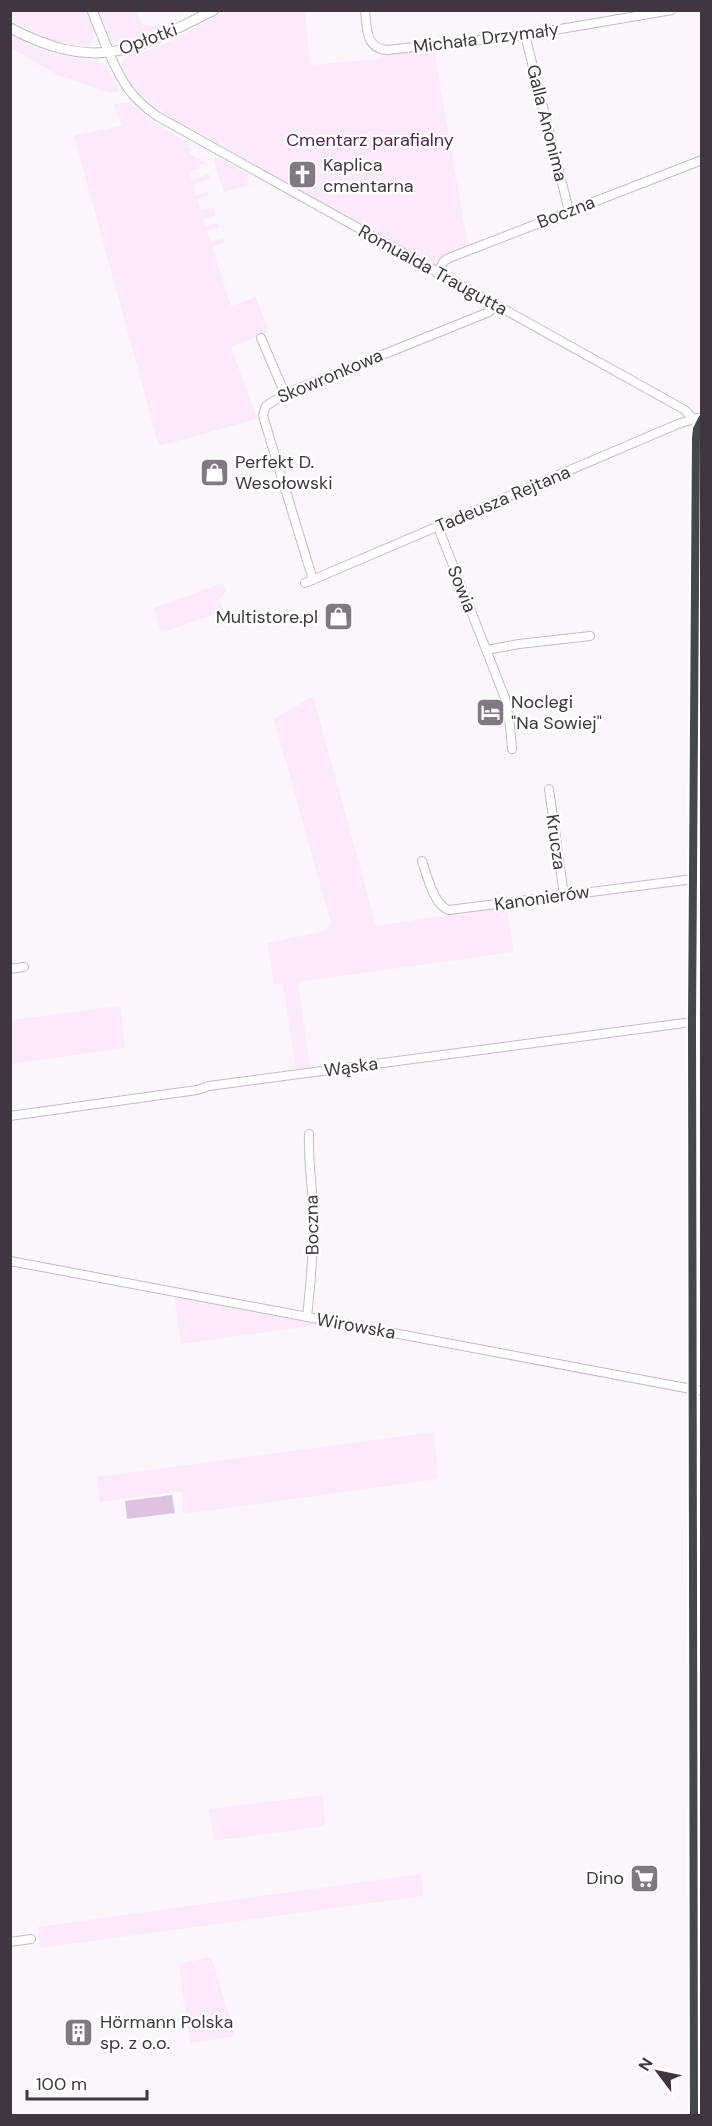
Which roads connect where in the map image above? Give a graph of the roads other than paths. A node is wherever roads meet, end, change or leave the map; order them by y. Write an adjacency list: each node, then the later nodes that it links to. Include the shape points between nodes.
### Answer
1 (92, 10): 7 (street)
2 (214, 10): 7 (street, Opłotki, via 147,44)
3 (365, 10): 6 (street, Michała Drzymały, via 369,39 382,50)
4 (672, 10): 6 (street, Michała Drzymały)
5 (10, 28): 7 (street, Opłotki, via 58,49)
6 (525, 35): 9 (street, Galla Anonima)
7 (109, 53): 10 (street, Romualda Traugutta, via 128,91 143,105)
8 (702, 160): 9 (street, Boczna)
9 (568, 212): 10 (street, Boczna, via 446,259)
10 (437, 273): 11 (street, Romualda Traugutta)
11 (496, 305): 13 (street, Skowronkowa, via 489,312); 14 (street, Romualda Traugutta)
12 (261, 338): 13 (street)
13 (285, 394): 16 (street, Skowronkowa, via 269,402 263,415)
14 (699, 418): 15 (street, Tadeusza Rejtana); 21 (street)
15 (438, 527): 16 (street, Tadeusza Rejtana); 18 (street, Sowia)
16 (309, 581)
17 (590, 636): 18 (street)
18 (487, 650): 19 (street, Sowia, via 507,707)
19 (512, 749)
20 (549, 789): 24 (street, Krucza)
21 (698, 834): 23 (street)
22 (422, 861): 24 (street, Kanonierów, via 438,903 448,910)
23 (693, 879): 24 (street, Kanonierów); 27 (street)
24 (564, 895)
25 (24, 967): 26 (street)
26 (10, 969)
27 (692, 1022): 28 (street, Wąska); 32 (street)
28 (10, 1116)
29 (309, 1134): 31 (street, Boczna, via 313,1256)
30 (10, 1260): 31 (street, Wirowska)
31 (307, 1317): 32 (street, Wirowska)
32 (697, 1390): 33 (street)
33 (698, 1646): 36 (street)
34 (32, 1939): 35 (street)
35 (10, 1942)
36 (698, 1943): 37 (street)
37 (694, 2115)

